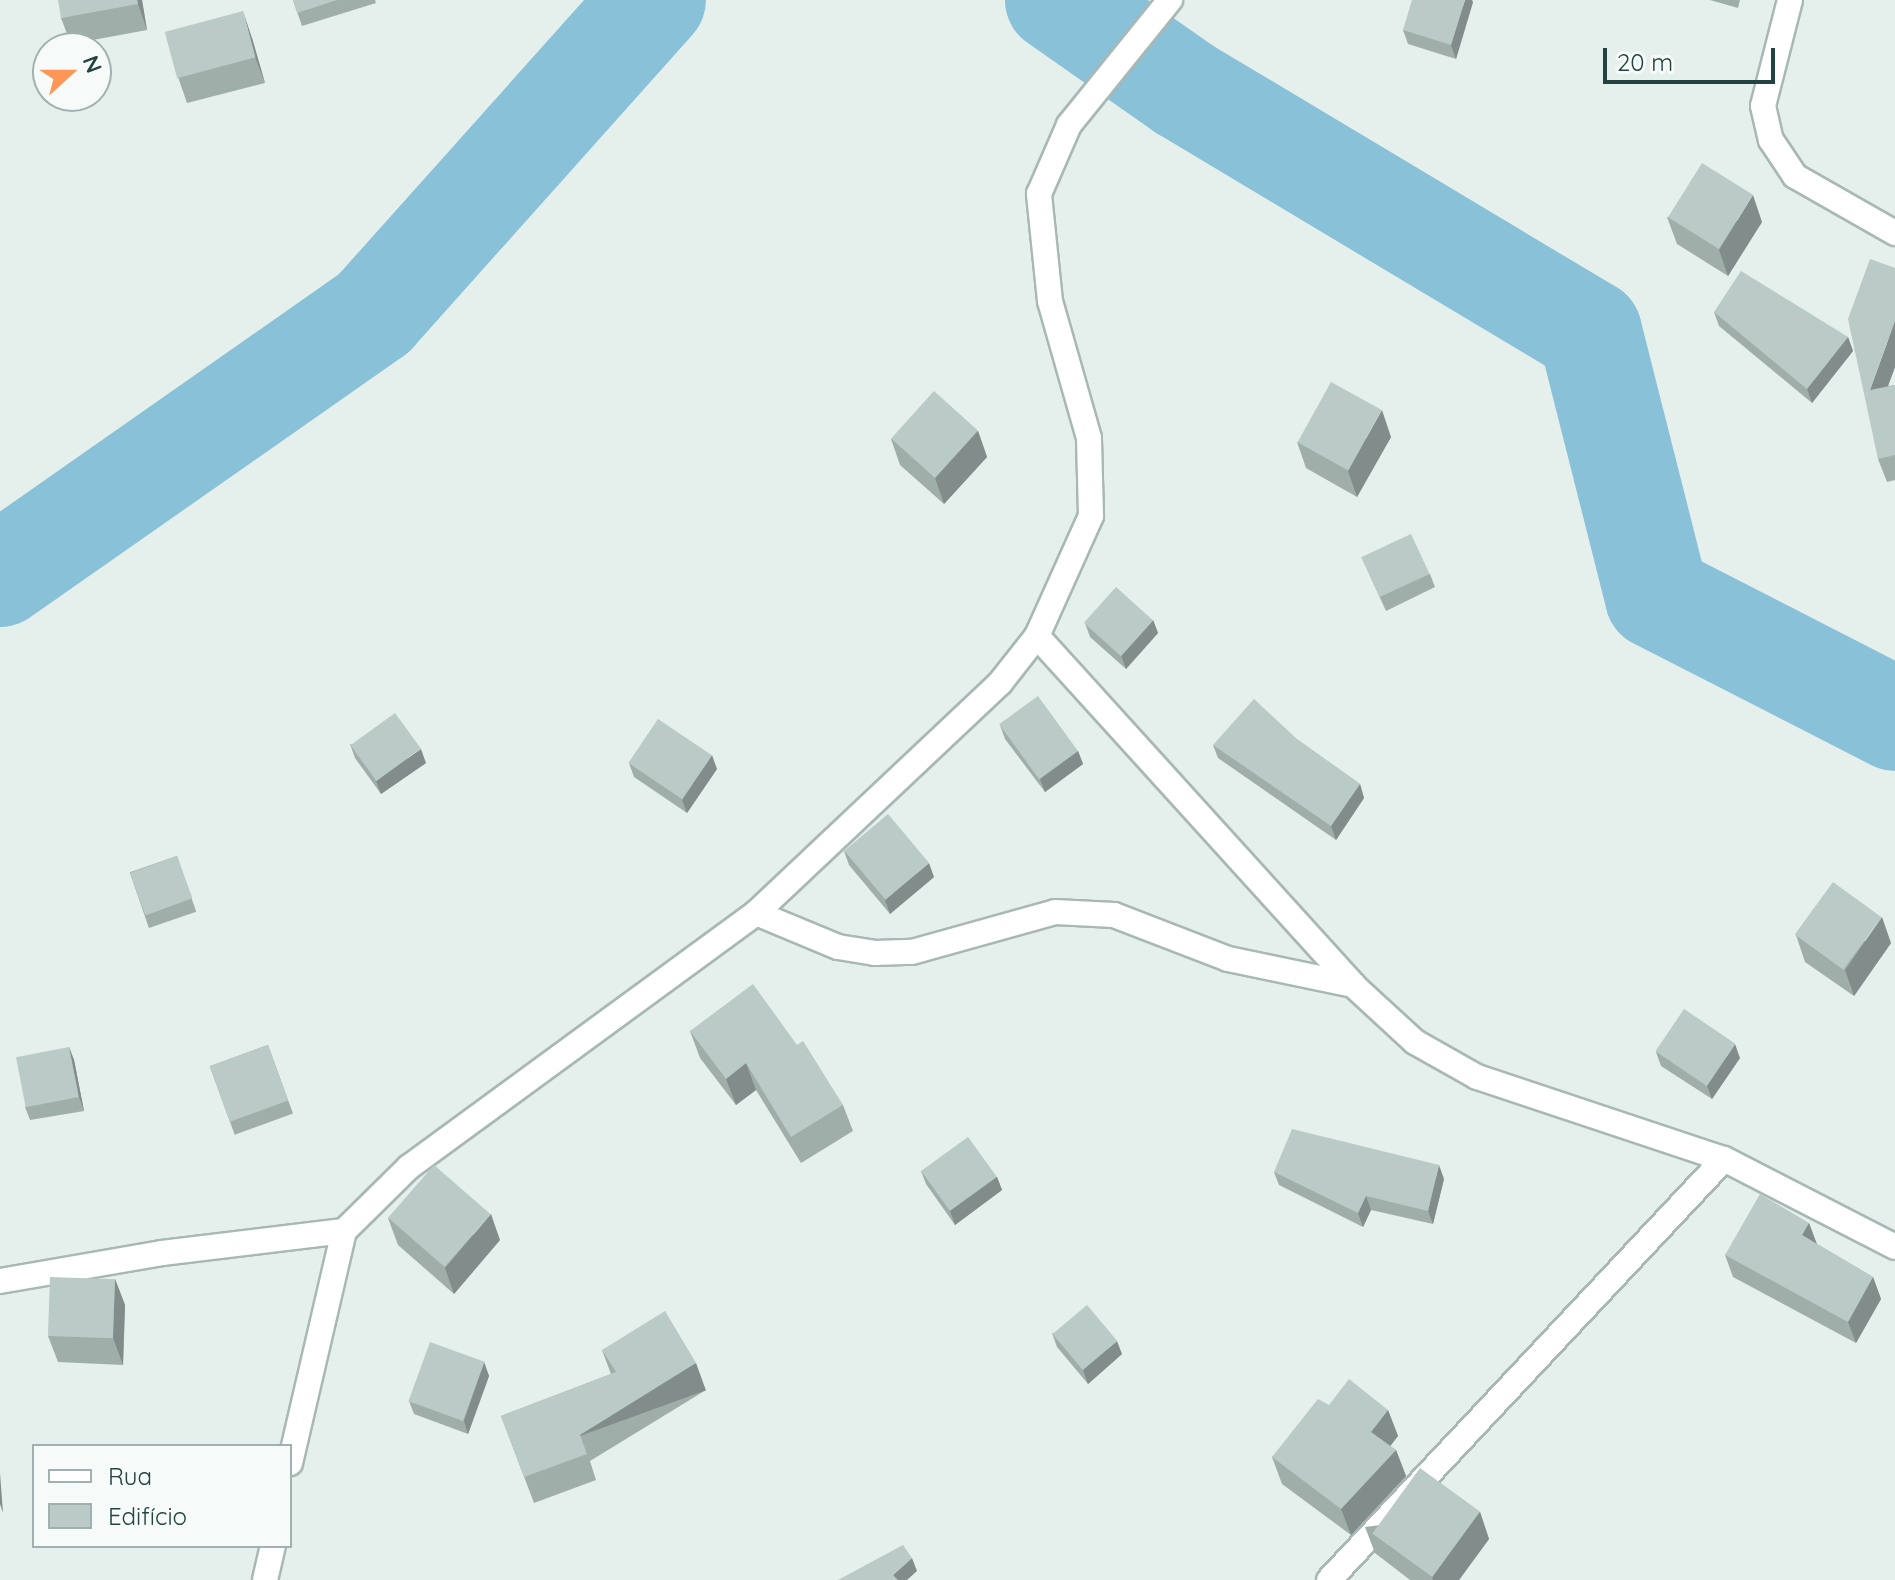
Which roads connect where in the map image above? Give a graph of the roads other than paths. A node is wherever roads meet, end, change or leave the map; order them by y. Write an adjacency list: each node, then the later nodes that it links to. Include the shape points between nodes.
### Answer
1 (1170, 0): 4 (street, via 1069,125 1039,194 1050,301 1089,438 1091,516)
2 (1790, 0): 3 (street, via 1763,106 1771,140 1795,176)
3 (1895, 233)
4 (1037, 636): 5 (street, via 1000,683); 6 (street)
5 (756, 913): 6 (street, via 838,947 875,953 912,952 1055,912 1114,915 1228,959); 8 (street, via 409,1167)
6 (1353, 985): 7 (street, via 1415,1042 1477,1077)
7 (1724, 1159): 9 (street); 14 (street)
8 (344, 1231): 10 (street, via 162,1253); 11 (street)
9 (1895, 1247)
10 (0, 1281)
11 (292, 1454)
12 (273, 1548): 13 (street)
13 (265, 1580)
14 (1329, 1580)

